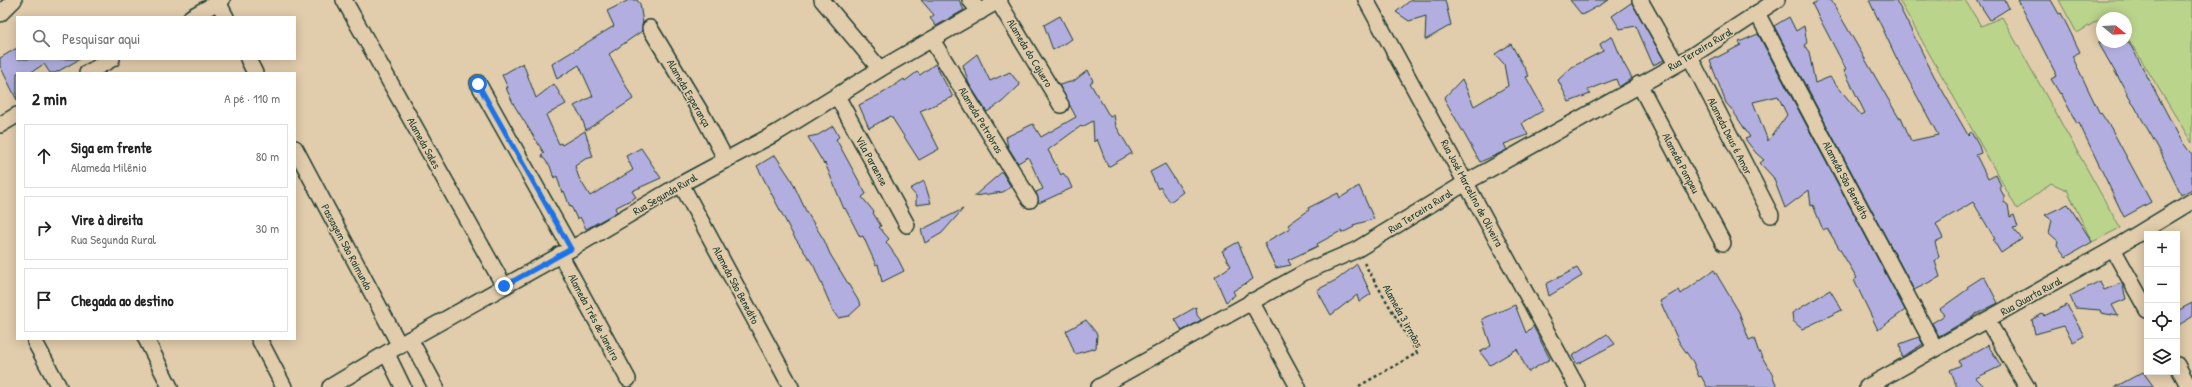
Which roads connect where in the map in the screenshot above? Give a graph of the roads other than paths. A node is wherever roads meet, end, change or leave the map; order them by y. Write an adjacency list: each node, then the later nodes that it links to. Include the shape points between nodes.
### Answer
1 (14, 0): 12 (street)
2 (344, 0): 41 (street, Alameda Sales)
3 (822, 0): 21 (street)
4 (970, 0): 10 (street)
5 (999, 0): 10 (street, Rua Segunda Rural); 27 (street, Alameda do Cajuero)
6 (1366, 0): 32 (street, Rua José Marcelino de Oliveira)
7 (1640, 0): 20 (street)
8 (1777, 0): 11 (street, Rua Terceira Rural)
9 (220, 1): 13 (street); 14 (street)
10 (980, 12): 16 (street, Rua Segunda Rural)
11 (1757, 13): 17 (street, Rua Terceira Rural); 49 (street, Alameda São Benedito)
12 (0, 14)
13 (192, 16)
14 (226, 16)
15 (650, 28): 31 (street, Alameda Esperança, via 703,116)
16 (932, 40): 21 (street, Rua Segunda Rural); 34 (street, Alameda Petrobras)
17 (1690, 57): 20 (street, Rua Terceira Rural); 36 (street, Alameda Deus é Amor)
18 (111, 60): 22 (street)
19 (248, 60): 23 (street)
20 (1676, 64): 25 (street, Rua Terceira Rural)
21 (880, 69): 26 (street, Rua Segunda Rural)
22 (96, 71)
23 (254, 72)
24 (478, 84): 40 (street, Alameda Três de Janeiro)
25 (1639, 84): 32 (street, Rua Terceira Rural); 38 (street, Alameda Pompeu)
26 (837, 96): 31 (street, Rua Segunda Rural); 37 (street, Vila Paraense)
27 (1061, 105)
28 (16, 116): 29 (street)
29 (0, 125)
30 (296, 150): 48 (street, Passagem São Raimundo)
31 (726, 160): 33 (street, Rua Segunda Rural)
32 (1467, 182): 42 (street, Rua Terceira Rural, via 1356,250 1307,271); 61 (street, Rua José Marcelino de Oliveira)
33 (681, 184): 40 (street, Rua Segunda Rural); 58 (street, Alameda São Benedito)
34 (1030, 200)
35 (2192, 201): 39 (street, Rua Quarta Rural, via 2167,212)
36 (1771, 215)
37 (907, 225)
38 (1723, 243)
39 (2114, 249): 43 (street); 44 (street, Rua Quarta Rural)
40 (566, 252): 41 (street, Rua Segunda Rural); 51 (street, Alameda Três de Janeiro)
41 (504, 286): 48 (street, Rua Segunda Rural)
42 (1251, 301): 59 (street, Rua Terceira Rural); 60 (street)
43 (2144, 304)
44 (1987, 320): 49 (street, Rua Quarta Rural); 63 (street)
45 (146, 340): 53 (street)
46 (260, 340): 54 (street)
47 (35, 342): 52 (street)
48 (399, 346): 55 (street, Rua Segunda Rural); 56 (street); 57 (street)
49 (1935, 348): 62 (street, Rua Quarta Rural)
50 (2180, 370): 64 (street)
51 (628, 379)
52 (59, 387)
53 (170, 387)
54 (284, 387)
55 (330, 387)
56 (403, 387)
57 (436, 387)
58 (791, 387)
59 (1098, 387)
60 (1298, 387)
61 (1577, 387)
62 (1867, 387)
63 (2027, 387)
64 (2189, 387)

